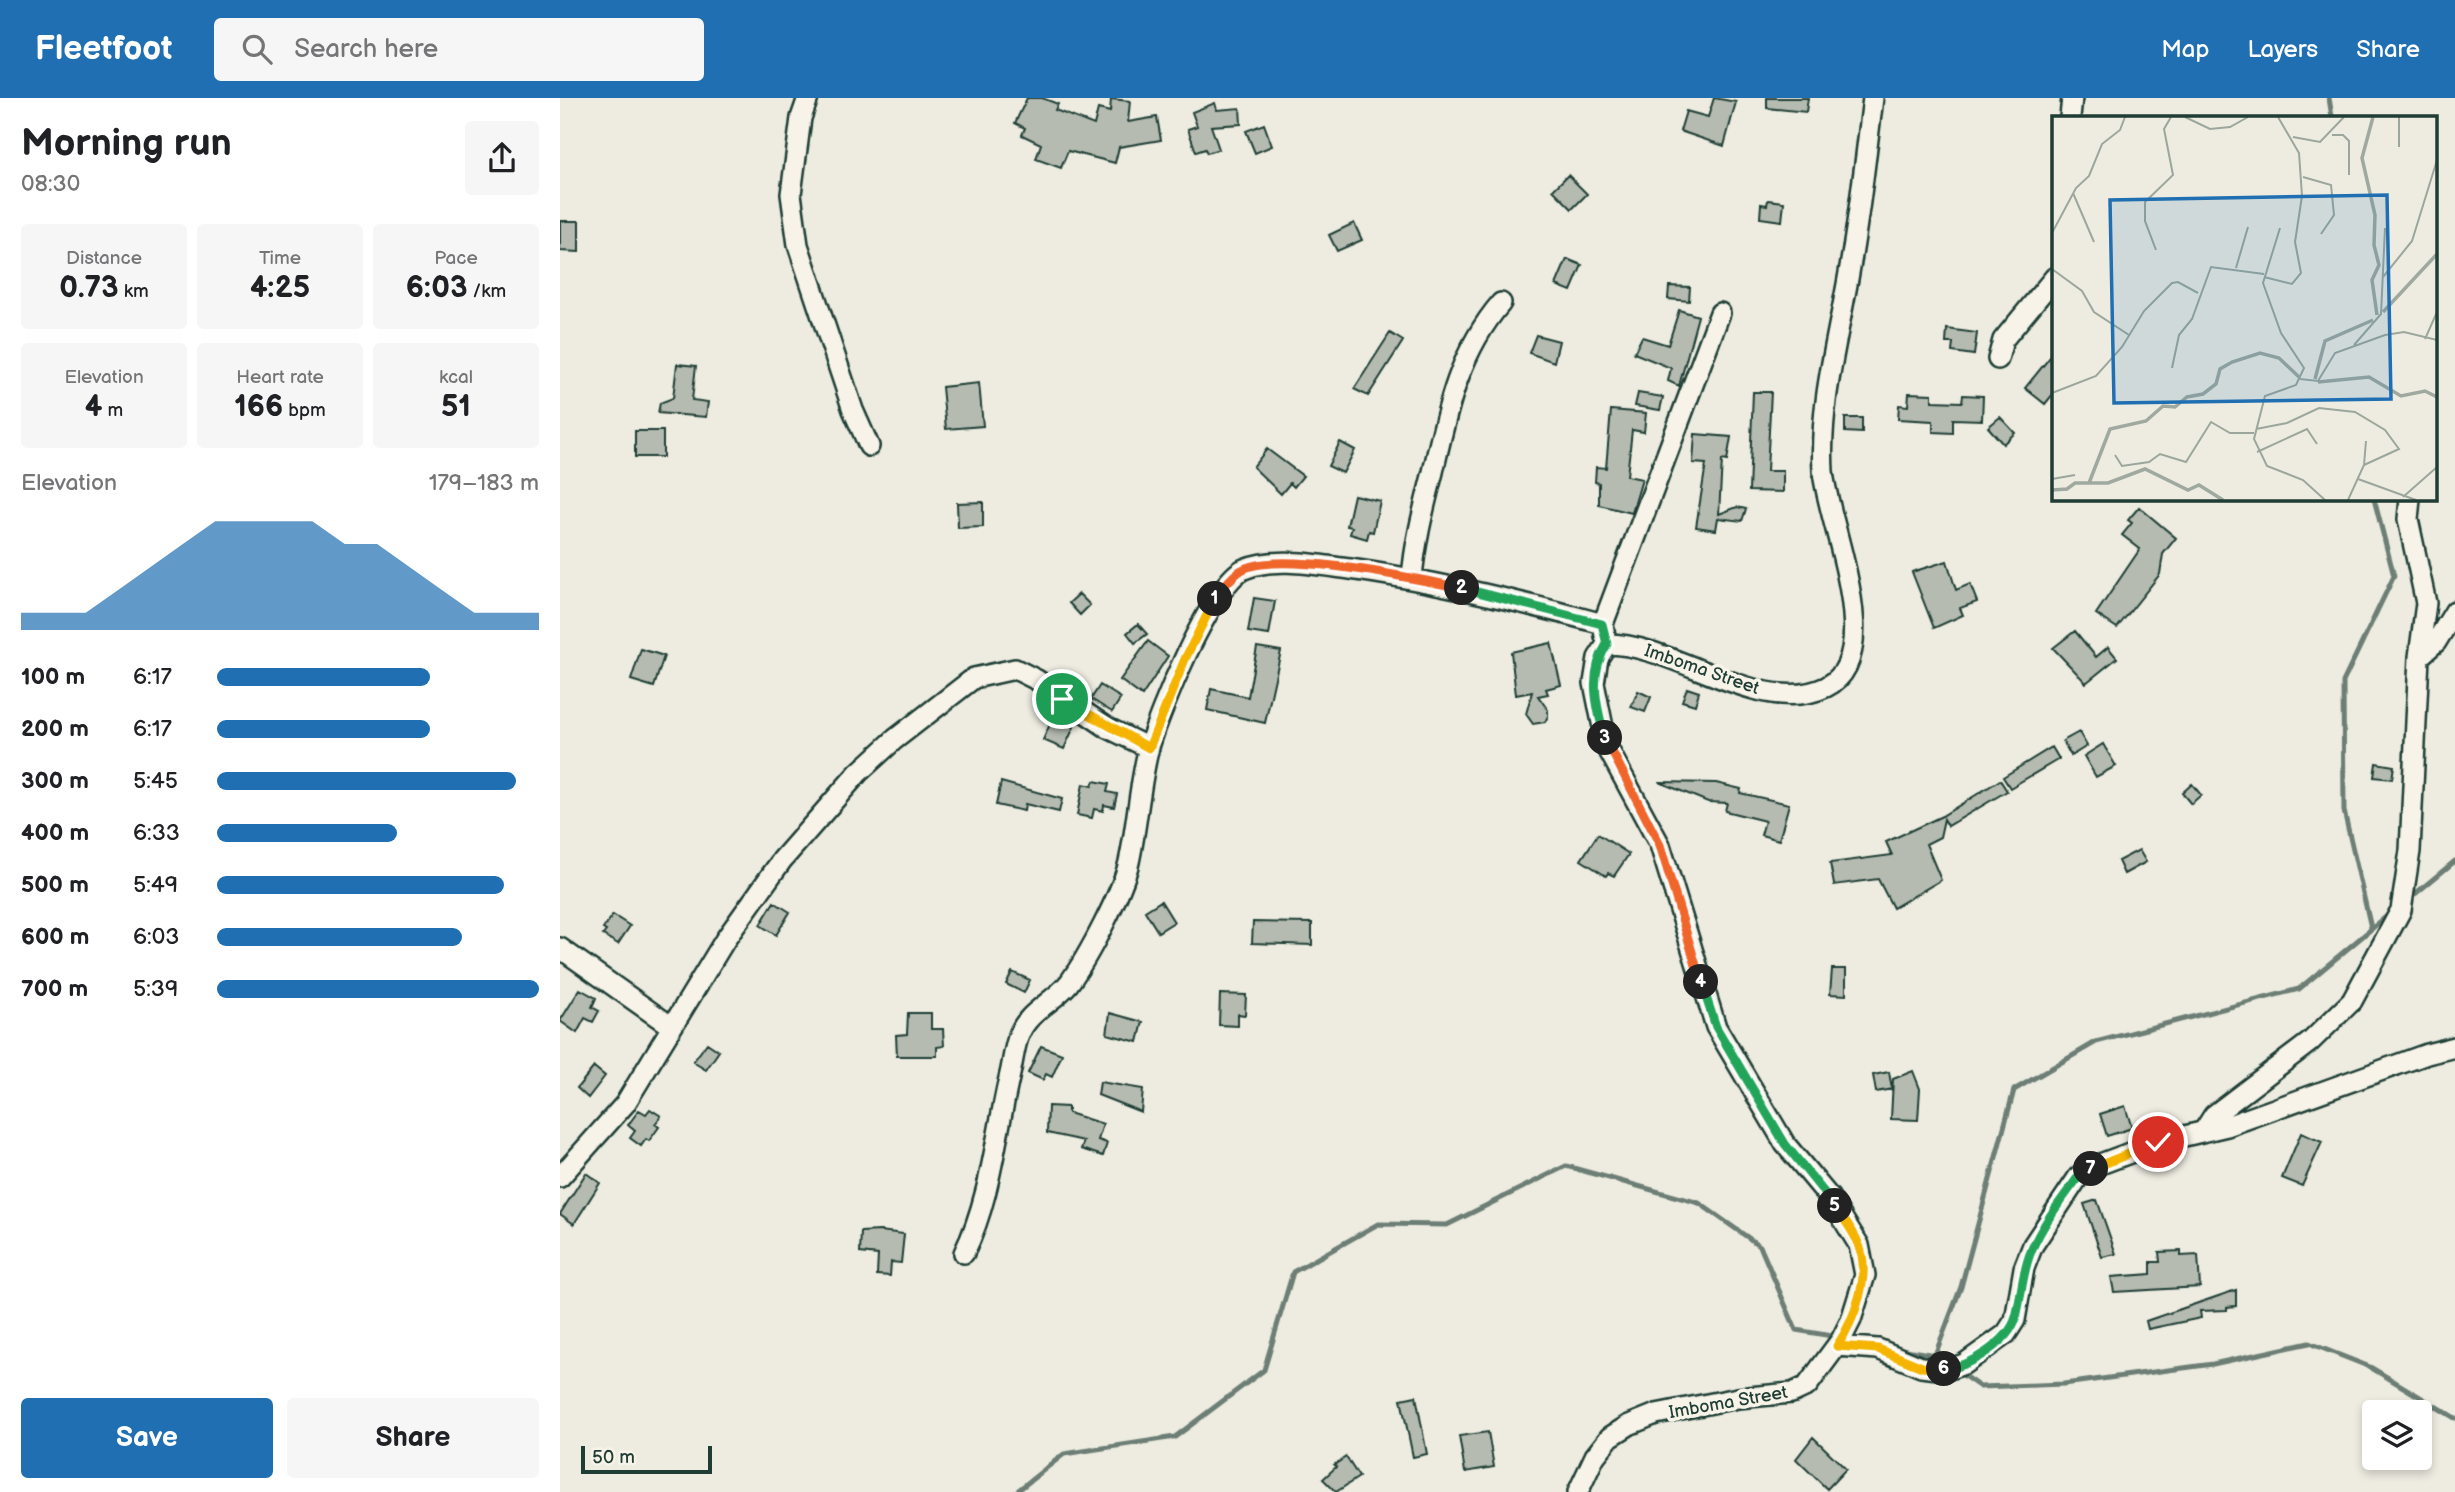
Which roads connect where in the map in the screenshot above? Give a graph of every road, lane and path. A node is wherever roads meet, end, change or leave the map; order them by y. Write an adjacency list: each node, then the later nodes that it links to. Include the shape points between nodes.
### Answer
1 (808, 98): 9 (street, via 791,194 798,245 852,410)
2 (1873, 98): 13 (street, Imboma Street, via 1851,265 1823,412 1823,474 1856,623 1845,669 1828,686 1796,695 1761,691)
3 (2072, 98): 4 (street)
4 (2070, 116)
5 (2052, 280): 8 (street, via 2003,340)
6 (1501, 303): 11 (street, via 1480,328 1462,363 1416,538)
7 (1720, 313): 13 (street)
8 (1998, 359)
9 (869, 446)
10 (2410, 500): 14 (street, via 2408,519 2426,603)
11 (1412, 578): 13 (street, via 1508,598); 15 (street, via 1267,562 1241,570 1217,595)
12 (2455, 611): 14 (street, via 2436,642)
13 (1605, 634): 22 (street, Imboma Street, via 1594,683 1608,747 1660,845 1716,1027 1785,1144 1830,1198 1859,1245 1864,1275)
14 (2418, 657): 19 (street, via 2410,851 2402,910 2352,1001 2310,1042 2214,1115)
15 (1149, 748): 17 (street, via 1108,728 1016,669 974,678 858,773 782,860 725,940); 21 (street, via 1129,865 1104,923 1068,985 1034,1013 1019,1034 980,1222)
16 (560, 948): 17 (street)
17 (672, 1027): 20 (street, via 625,1104)
18 (2455, 1047): 19 (street, via 2227,1126)
19 (2206, 1129): 22 (street, via 2158,1142 2079,1176 2033,1245 2015,1320 2006,1334 1956,1367 1922,1367 1878,1349)
20 (560, 1177)
21 (964, 1253)
22 (1839, 1343): 23 (street, Imboma Street, via 1807,1386 1792,1393 1738,1398 1657,1414 1629,1425 1610,1437 1595,1456)
23 (1578, 1492)

